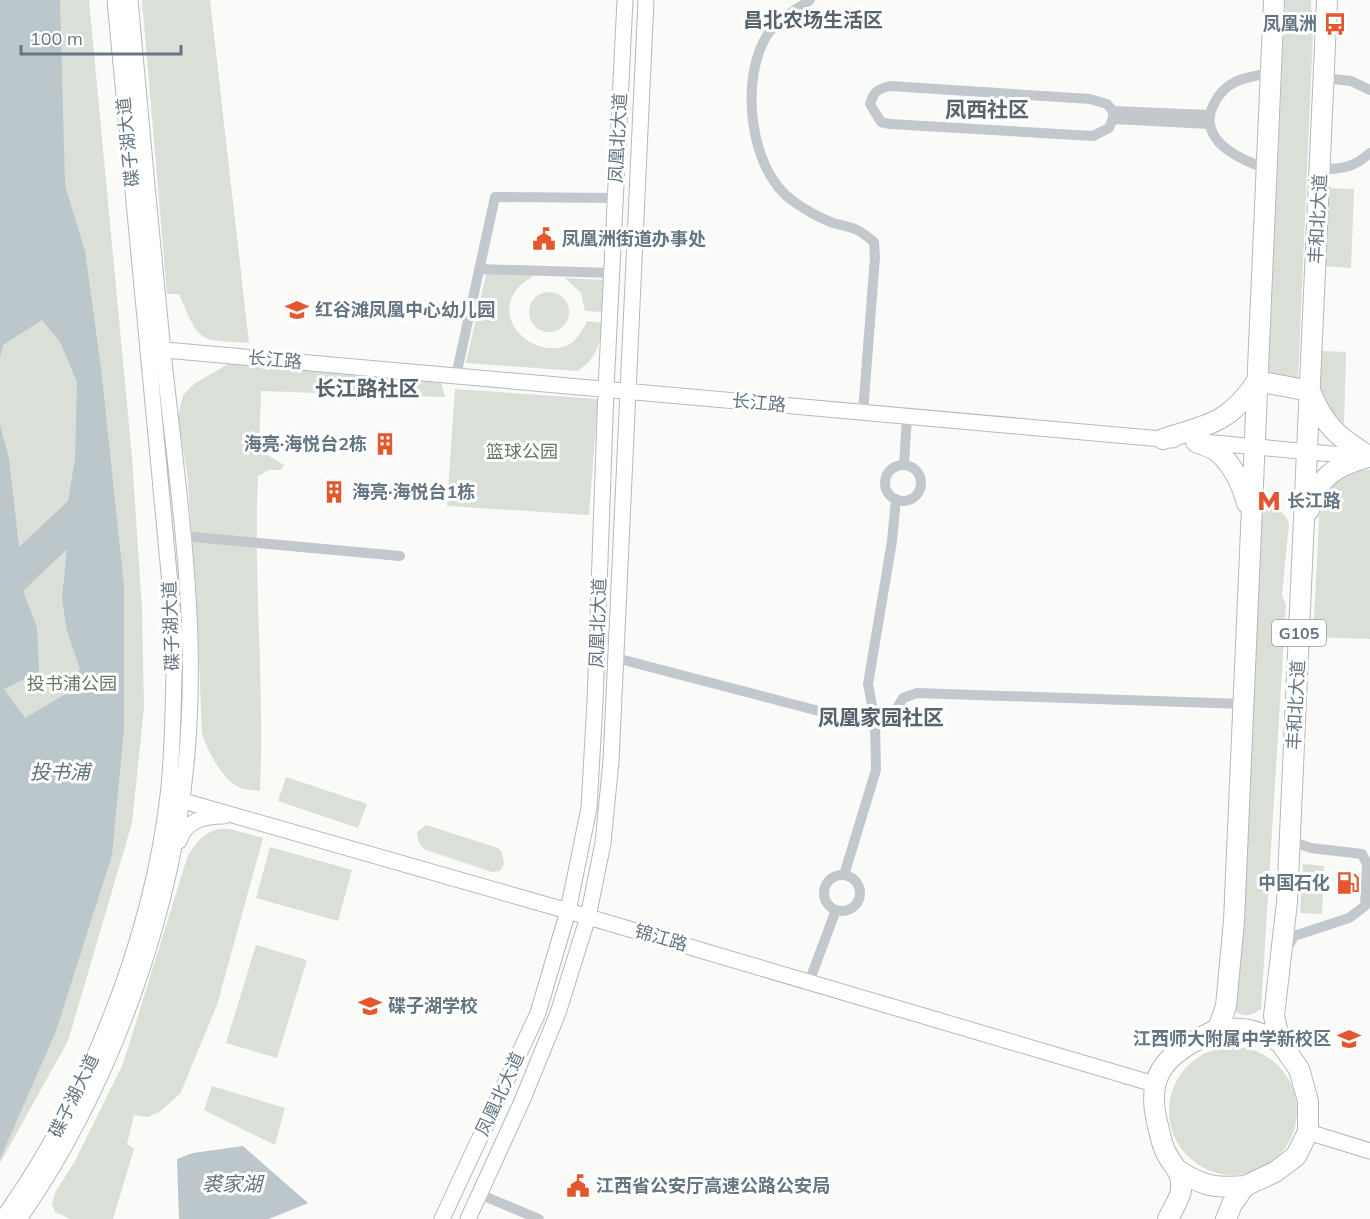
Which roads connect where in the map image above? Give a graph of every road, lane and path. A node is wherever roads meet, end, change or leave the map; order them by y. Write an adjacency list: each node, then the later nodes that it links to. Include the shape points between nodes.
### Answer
1 (115, 0): 21 (main road, 碟子湖大道)
2 (130, 0): 21 (main road, 碟子湖大道)
3 (625, 0): 18 (main road, 凤凰北大道)
4 (646, 0): 25 (main road, 凤凰北大道)
5 (810, 0): 27 (street, via 768,33 758,54 750,98 753,124 773,181 792,201 831,222 857,230 874,242)
6 (1274, 0): 10 (highway, G105)
7 (1322, 0): 9 (highway)
8 (1327, 0): 9 (highway, 丰和北大道 / G105)
9 (1326, 33): 11 (highway, 丰和北大道 / G105)
10 (1271, 73): 14 (street, via 1241,78 1226,86 1216,97); 16 (highway, G105)
11 (1324, 78): 12 (street, via 1351,81); 17 (highway, 丰和北大道 / G105)
12 (1370, 90)
13 (1113, 115): 13 (street, via 1107,104 1090,99 890,86 873,93 870,104 882,122 890,124 1093,136 1109,128); 14 (street)
14 (1209, 120): 16 (street, via 1215,137 1224,147)
15 (1370, 153): 17 (street, via 1354,166)
16 (1266, 169): 23 (highway, G105)
17 (1320, 169): 26 (highway, 丰和北大道 / G105)
18 (615, 198): 19 (street, via 495,197); 20 (main road, 凤凰北大道)
19 (479, 269): 20 (street); 22 (street)
20 (612, 273): 24 (main road, 凤凰北大道)
21 (156, 350): 22 (main road, 长江路); 38 (main road, 碟子湖大道); 44 (main road, 碟子湖大道, via 175,637)
22 (456, 376): 24 (main road, 长江路)
23 (1257, 381): 26 (highway); 29 (highway, via 1231,413 1213,424); 31 (highway, G105)
24 (606, 389): 25 (main road, 长江路); 50 (main road, 凤凰北大道, via 589,808)
25 (627, 391): 27 (main road, 长江路); 41 (main road, 凤凰北大道)
26 (1310, 391): 32 (highway, 丰和北大道 / G105); 33 (highway, via 1320,415 1334,431)
27 (863, 412): 28 (main road, 长江路)
28 (908, 416): 29 (main road, 长江路); 34 (street)
29 (1162, 439): 30 (main road, 长江路)
30 (1196, 441): 31 (main road, 长江路); 36 (highway, via 1217,452 1227,463 1241,484)
31 (1254, 447): 32 (main road, 长江路); 36 (highway, G105)
32 (1301, 450): 33 (main road, 长江路); 37 (highway, 丰和北大道 / G105); 40 (highway, via 1289,588)
33 (1369, 457): 37 (highway, via 1336,468 1324,478 1312,496)
34 (904, 465): 35 (street, via 893,467 886,476 887,492); 35 (street, via 919,475 921,487 914,497)
35 (896, 499): 43 (street, via 868,684)
36 (1251, 517): 42 (highway, G105)
37 (1304, 527): 40 (highway, 丰和北大道 / G105)
38 (182, 536): 39 (street); 44 (main road, 碟子湖大道, via 189,612 189,723)
39 (400, 556)
40 (1301, 603): 46 (highway, 丰和北大道 / G105)
41 (616, 657): 43 (street, via 861,722); 51 (main road, 凤凰北大道, via 603,843)
42 (1243, 704): 43 (street, via 916,693 903,698 889,721); 54 (highway, G105, via 1234,921 1226,1006)
43 (875, 722): 47 (street, via 876,770)
44 (175, 798): 45 (main road, 锦江路); 48 (main road, 碟子湖大道); 62 (main road, 碟子湖大道, via 139,934 103,1038)
45 (240, 817): 48 (main road, via 201,818 186,827); 50 (main road, 锦江路)
46 (1290, 841): 52 (highway, 丰和北大道 / G105); 52 (street, via 1362,855 1367,864 1365,906 1348,918 1294,936)
47 (844, 875): 49 (street, via 833,878 826,886 827,903); 49 (street, via 859,885 860,897 854,908)
48 (166, 878): 62 (main road, 碟子湖大道, via 142,968 99,1081 38,1191)
49 (836, 910): 53 (street)
50 (568, 911): 51 (main road, 锦江路); 63 (main road, 凤凰北大道, via 538,1012)
51 (588, 917): 53 (main road, 锦江路); 61 (main road, 凤凰北大道, via 558,1013)
52 (1281, 958): 55 (highway, 丰和北大道 / G105, via 1274,1016)
53 (808, 982): 56 (main road, 锦江路)
54 (1218, 1029): 55 (highway, via 1258,1031); 56 (highway, via 1168,1059)
55 (1280, 1042): 57 (highway, 丰和北大道 / G105, via 1299,1068 1308,1101)
56 (1154, 1084): 59 (highway, via 1154,1110 1164,1149)
57 (1308, 1132): 58 (main road); 60 (highway, 丰和北大道 / G105, via 1296,1156 1275,1172)
58 (1370, 1151)
59 (1179, 1171): 60 (highway, via 1196,1182 1219,1188); 66 (highway, via 1181,1191)
60 (1245, 1186): 67 (highway)
61 (479, 1194): 64 (main road, 凤凰北大道); 65 (street)
62 (15, 1217)
63 (442, 1219)
64 (468, 1219)
65 (539, 1219)
66 (1168, 1219)
67 (1226, 1219)

